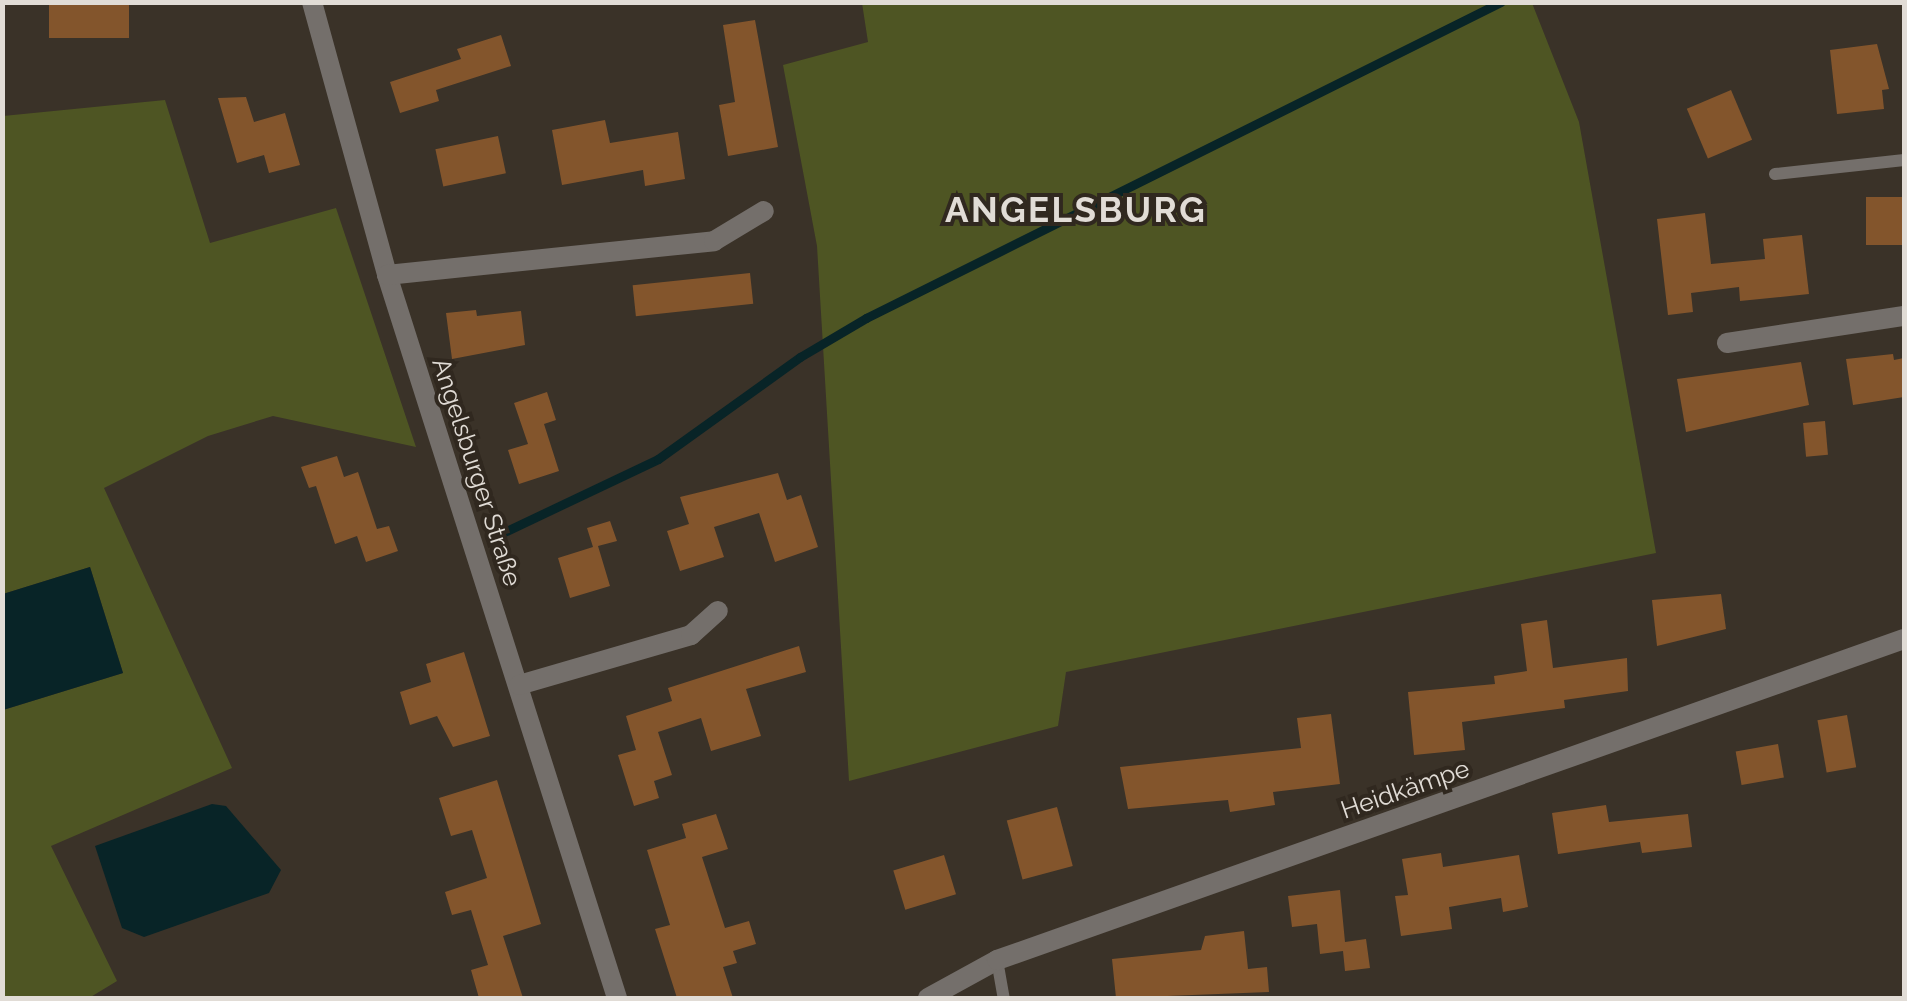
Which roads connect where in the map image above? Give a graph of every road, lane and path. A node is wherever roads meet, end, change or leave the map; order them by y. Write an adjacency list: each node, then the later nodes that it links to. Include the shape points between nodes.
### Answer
1 (312, 2): 5 (street, Angelsburger Straße)
2 (1904, 160): 3 (lane)
3 (1775, 174)
4 (764, 211): 5 (street, via 714,241)
5 (387, 275): 10 (street, Angelsburger Straße)
6 (1904, 316): 7 (street)
7 (1727, 344)
8 (718, 611): 10 (street, via 691,636)
9 (1904, 639): 11 (street, Heidkämpe)
10 (519, 686): 12 (street, Angelsburger Straße)
11 (996, 960): 13 (street, Heidkämpe); 14 (lane)
12 (617, 998)
13 (928, 998)
14 (1004, 998)

